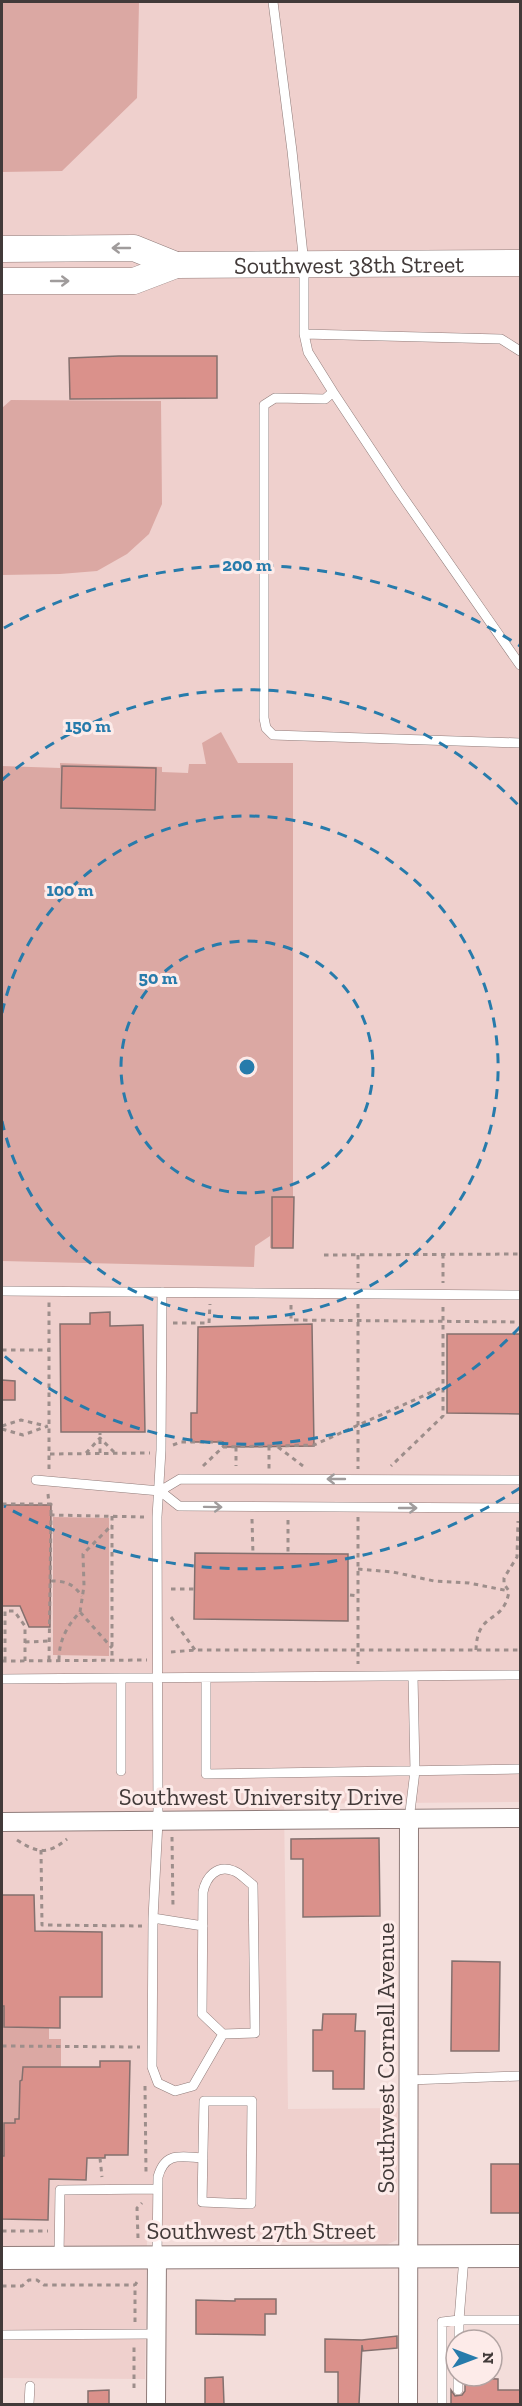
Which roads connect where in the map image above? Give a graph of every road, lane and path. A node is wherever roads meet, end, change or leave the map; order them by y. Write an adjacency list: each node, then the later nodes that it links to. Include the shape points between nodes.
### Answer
1 (273, 2): 4 (lane)
2 (2, 249): 5 (main road, Southwest 38th Street, one-way to 2, via 134,248)
3 (520, 263): 4 (main road, Southwest 38th Street)
4 (304, 264): 5 (main road, Southwest 38th Street); 7 (lane)
5 (176, 265): 6 (main road, Southwest 38th Street, one-way to 5, via 134,281)
6 (2, 282)
7 (304, 334): 8 (lane, via 501,339); 9 (lane, via 308,352)
8 (520, 351)
9 (333, 392): 10 (lane); 11 (lane, via 325,399 275,398 264,405 266,728 273,735)
10 (520, 665)
11 (520, 743)
12 (443, 1254): 13 (path); 15 (path); 20 (path)
13 (520, 1254)
14 (324, 1255): 15 (path)
15 (358, 1255): 19 (path)
16 (2, 1291): 17 (lane)
17 (49, 1291): 18 (lane); 29 (path)
18 (162, 1293): 19 (lane); 49 (lane)
19 (358, 1294): 20 (lane); 24 (path)
20 (443, 1294): 21 (lane); 25 (path)
21 (520, 1295)
22 (220, 1304): 27 (path, via 209,1304 209,1323)
23 (291, 1304): 24 (path, via 291,1320)
24 (357, 1320): 25 (path); 31 (path)
25 (442, 1320): 26 (path); 30 (path)
26 (520, 1322)
27 (172, 1323)
28 (2, 1350): 29 (path)
29 (49, 1350): 32 (path)
30 (443, 1387): 31 (path); 44 (path, via 443,1416)
31 (358, 1425): 37 (path, via 314,1446); 46 (path)
32 (48, 1426): 33 (path, via 21,1420); 33 (path, via 23,1435); 39 (path, via 50,1454)
33 (2, 1427)
34 (100, 1432): 35 (path)
35 (100, 1438): 39 (path); 40 (path); 41 (path)
36 (172, 1446): 38 (path, via 223,1442)
37 (278, 1446): 38 (path); 43 (path)
38 (223, 1447): 45 (path)
39 (86, 1453): 40 (path)
40 (100, 1453): 41 (path)
41 (114, 1453): 42 (path)
42 (152, 1453)
43 (303, 1466)
44 (391, 1466)
45 (201, 1468)
46 (358, 1479): 48 (lane); 49 (lane, one-way to 49, via 180,1479)
47 (36, 1480): 49 (lane)
48 (520, 1480)
49 (160, 1491): 52 (lane, one-way to 52, via 179,1506); 89 (lane)
50 (2, 1504): 51 (path)
51 (49, 1504)
52 (358, 1508): 53 (lane, one-way to 53); 62 (path)
53 (520, 1508)
54 (112, 1516): 55 (path); 59 (path); 63 (path, via 51,1515)
55 (150, 1517)
56 (252, 1518): 60 (path)
57 (288, 1518): 61 (path)
58 (519, 1519): 66 (path, via 517,1557 504,1578)
59 (112, 1525): 67 (path, via 83,1554); 74 (path)
60 (253, 1555)
61 (288, 1555)
62 (358, 1569): 66 (path); 69 (path)
63 (51, 1581): 67 (path, via 74,1585); 72 (path)
64 (171, 1589): 65 (path)
65 (195, 1589)
66 (509, 1591): 77 (path, via 505,1607 480,1627)
67 (82, 1596): 70 (path)
68 (350, 1596): 69 (path)
69 (358, 1596): 76 (path)
70 (80, 1612): 74 (path); 81 (path, via 62,1637)
71 (171, 1617): 75 (path)
72 (50, 1641): 73 (path); 80 (path)
73 (25, 1642): 83 (path, via 25,1626 14,1611 5,1611); 84 (path)
74 (112, 1648): 85 (path)
75 (195, 1650): 76 (path); 79 (path)
76 (358, 1650): 77 (path)
77 (476, 1650): 78 (path)
78 (520, 1650)
79 (171, 1652)
80 (49, 1660): 81 (path); 84 (path)
81 (59, 1660): 85 (path)
82 (148, 1660): 85 (path)
83 (3, 1661): 84 (path)
84 (25, 1661)
85 (112, 1661)
86 (520, 1675): 87 (lane)
87 (413, 1676): 90 (lane); 94 (lane)
88 (121, 1678): 89 (lane); 91 (lane); 93 (lane)
89 (157, 1678): 90 (lane); 97 (lane)
90 (206, 1678): 94 (lane, via 206,1774)
91 (2, 1679)
92 (520, 1769): 94 (lane)
93 (121, 1771)
94 (415, 1771): 96 (lane)
95 (520, 1818): 96 (street, Southwest University Drive)
96 (409, 1820): 97 (street, Southwest University Drive); 111 (street, Southwest Cornell Avenue)
97 (158, 1821): 98 (street, Southwest University Drive); 104 (lane)
98 (2, 1822)
99 (172, 1835): 103 (path, via 173,1909 182,1915)
100 (71, 1836): 102 (path, via 51,1850)
101 (14, 1838): 102 (path, via 32,1850)
102 (41, 1850): 105 (path, via 42,1925)
103 (203, 1915): 106 (lane); 107 (lane, via 206,1879 214,1872 234,1871 253,1885 255,2033)
104 (153, 1918): 106 (lane); 107 (lane, via 152,2067 158,2083 175,2091 193,2086)
105 (145, 1926)
106 (203, 1926): 107 (lane, via 202,2014)
107 (223, 2034)
108 (2, 2046): 109 (path)
109 (144, 2047)
110 (520, 2076): 111 (lane)
111 (409, 2080): 126 (street, Southwest Cornell Avenue)
112 (145, 2082): 116 (path)
113 (203, 2157): 113 (lane, via 202,2202 251,2204 252,2101 204,2101); 117 (lane, via 164,2161)
114 (100, 2158): 115 (path, via 100,2177)
115 (112, 2177)
116 (146, 2178)
117 (157, 2189): 120 (lane, via 60,2190); 121 (lane)
118 (145, 2199): 121 (path, via 137,2208 136,2236)
119 (2, 2231): 120 (path)
120 (59, 2231): 123 (lane)
121 (149, 2250): 123 (street, Southwest 27th Street); 126 (street, Southwest 27th Street); 134 (street)
122 (520, 2256): 124 (street, Southwest 27th Street)
123 (59, 2257): 125 (street, Southwest 27th Street)
124 (464, 2257): 126 (street, Southwest 27th Street); 130 (lane)
125 (2, 2258)
126 (408, 2258): 141 (street, Southwest Cornell Avenue)
127 (140, 2278): 128 (path)
128 (135, 2285): 129 (path, via 44,2285 29,2280 22,2286); 132 (path)
129 (2, 2286)
130 (459, 2320): 131 (lane); 133 (lane); 142 (lane, via 442,2322)
131 (520, 2320)
132 (134, 2326)
133 (459, 2328)
134 (156, 2334): 135 (lane); 140 (street)
135 (2, 2335)
136 (134, 2344): 138 (path)
137 (30, 2386): 139 (lane)
138 (134, 2388)
139 (29, 2404)
140 (156, 2404)
141 (408, 2404)
142 (442, 2404)

